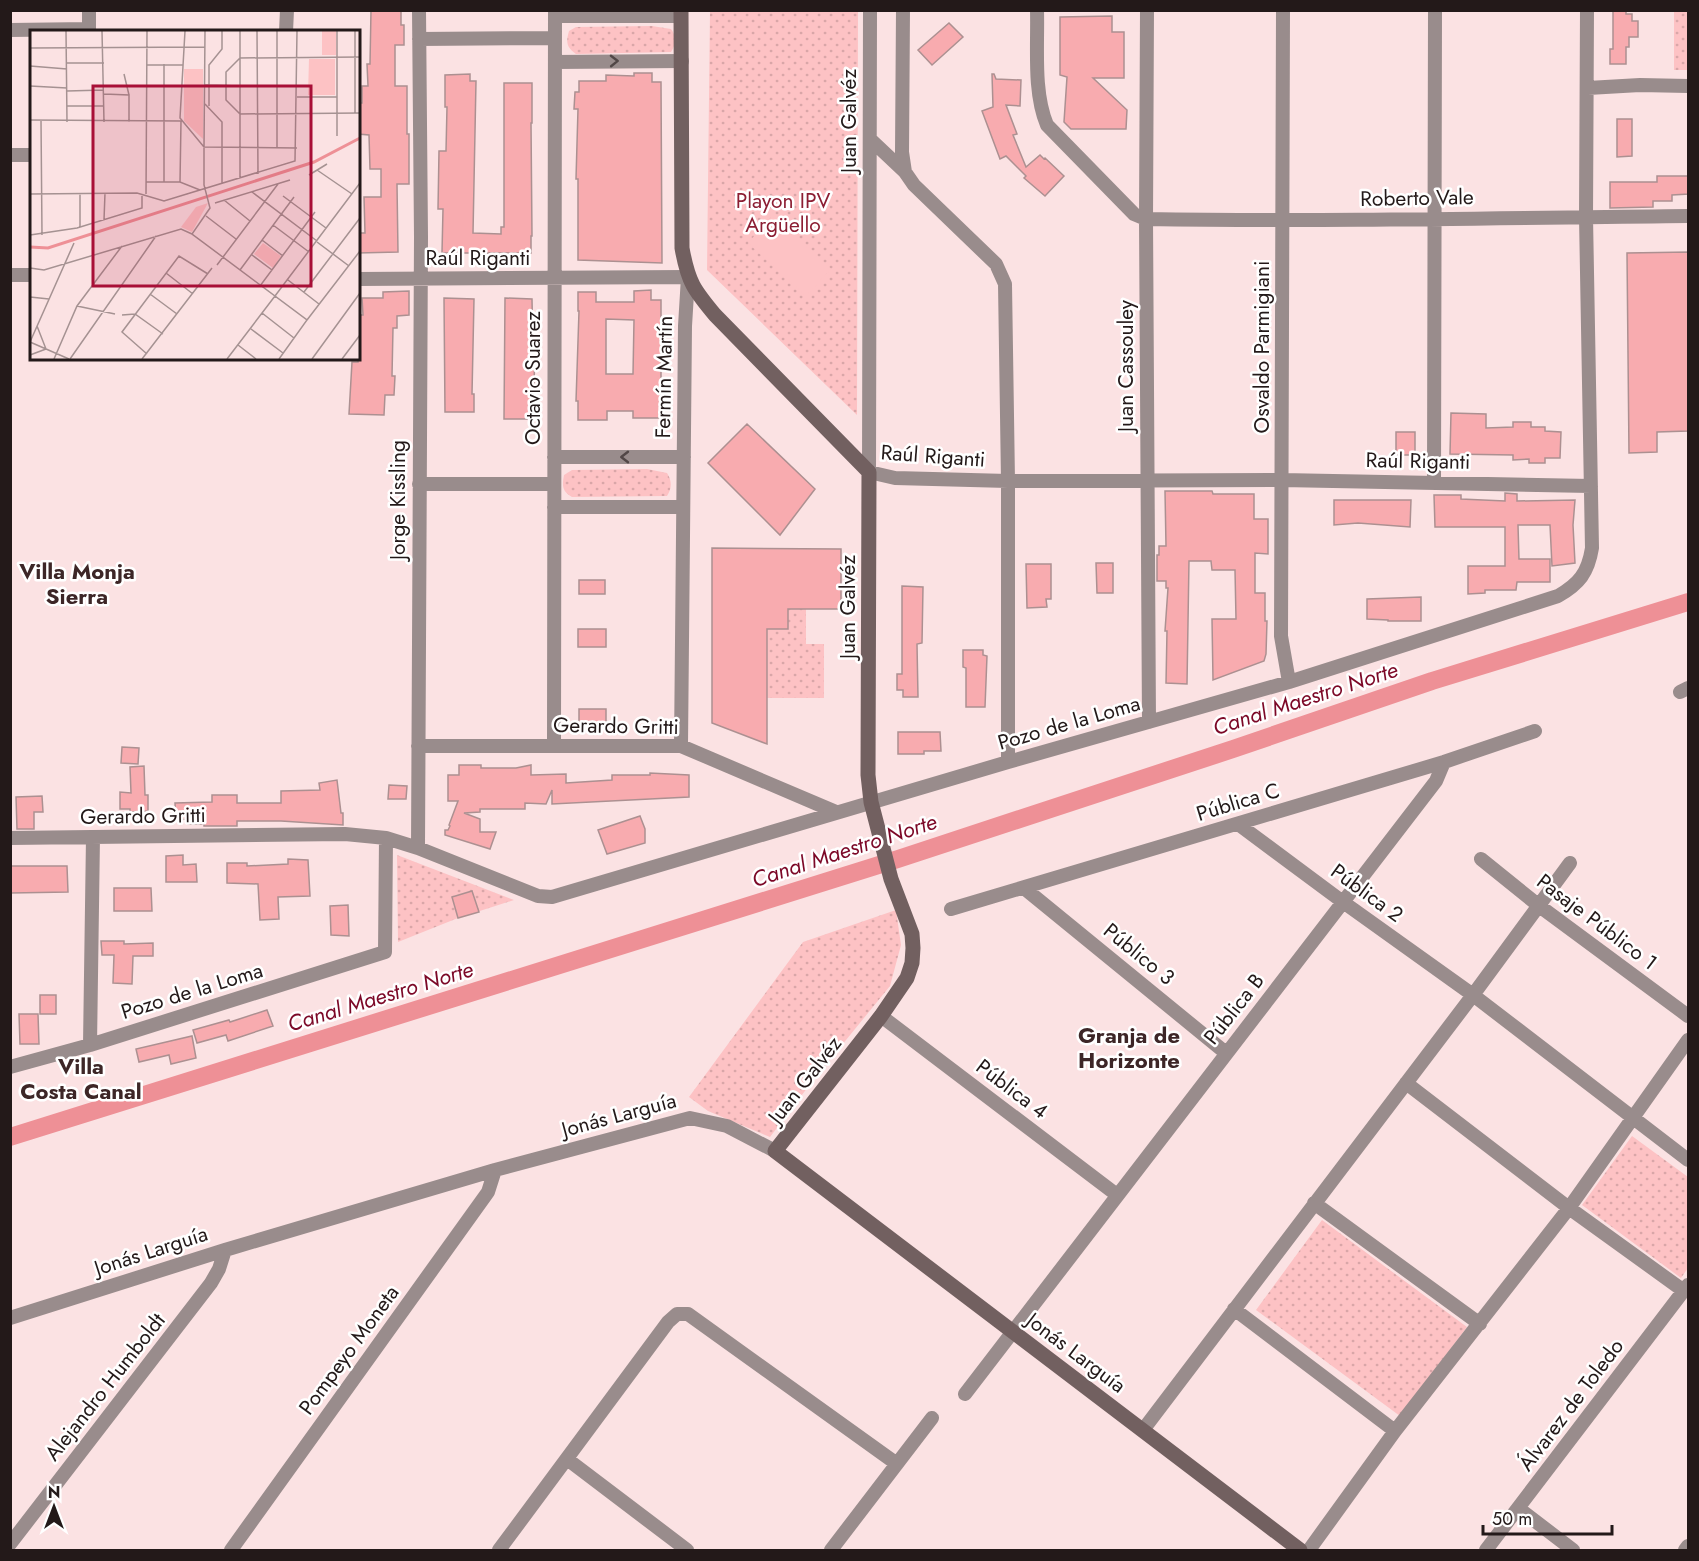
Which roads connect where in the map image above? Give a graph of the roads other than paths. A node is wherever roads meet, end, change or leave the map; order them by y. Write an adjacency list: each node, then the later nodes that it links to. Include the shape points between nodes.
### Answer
1 (88, 10): 14 (street)
2 (287, 10): 15 (street)
3 (419, 10): 17 (street, Jorge Kissling)
4 (870, 10): 22 (street, Juan Galvéz)
5 (903, 10): 25 (street)
6 (1037, 10): 29 (street, via 1039,96 1047,125 1134,214)
7 (1147, 10): 29 (street, Juan Cassouley)
8 (1283, 10): 30 (street, Osvaldo Parmigiani)
9 (1435, 10): 28 (street)
10 (1587, 10): 21 (street)
11 (555, 13): 12 (street); 16 (street, Octavio Suarez)
12 (681, 13): 18 (main road, Fermín Martín)
13 (10, 30): 14 (street)
14 (89, 30)
15 (286, 30)
16 (555, 38): 17 (street); 19 (street, Octavio Suarez)
17 (419, 39): 36 (street, Jorge Kissling)
18 (682, 61): 19 (street, one-way to 18); 33 (main road, Fermín Martín, via 682,248)
19 (555, 62): 34 (street, Octavio Suarez)
20 (1689, 86): 21 (street)
21 (1587, 88): 27 (street)
22 (870, 139): 25 (street); 39 (street, Juan Galvéz)
23 (10, 155): 24 (street)
24 (30, 155)
25 (905, 172): 41 (street, via 1002,274)
26 (1689, 216): 27 (street, Roberto Vale)
27 (1586, 217): 28 (street, Roberto Vale); 46 (street)
28 (1435, 218): 30 (street, Roberto Vale); 43 (street)
29 (1146, 219): 30 (street, Roberto Vale); 42 (street, Juan Cassouley)
30 (1283, 221): 40 (street, Osvaldo Parmigiani)
31 (10, 275): 32 (street)
32 (30, 275)
33 (688, 277): 34 (street, Raúl Riganti); 38 (street, Fermín Martín); 39 (main road, Raúl Riganti, via 716,315)
34 (555, 278): 36 (street, Raúl Riganti); 37 (street, Octavio Suarez)
35 (360, 279): 36 (street, Raúl Riganti)
36 (419, 279): 44 (street, Jorge Kissling)
37 (554, 457): 38 (street, one-way to 37); 45 (street, Octavio Suarez)
38 (684, 457): 48 (street, Fermín Martín)
39 (869, 472): 41 (street, Raúl Riganti, via 895,478); 57 (main road, Juan Galvéz)
40 (1282, 480): 42 (street, Raúl Riganti); 43 (street, Raúl Riganti); 49 (street, Osvaldo Parmigiani, via 1281,636)
41 (1008, 481): 42 (street, Raúl Riganti); 55 (street)
42 (1148, 481): 50 (street, Juan Cassouley)
43 (1434, 483): 46 (street, Raúl Riganti)
44 (419, 484): 45 (street); 53 (street, Jorge Kissling)
45 (554, 484): 47 (street, Octavio Suarez)
46 (1591, 486): 49 (street, Pozo de la Loma, via 1592,548 1587,570 1574,587 1558,596)
47 (554, 507): 48 (street); 52 (street, Octavio Suarez)
48 (683, 507): 54 (street, Fermín Martín)
49 (1288, 682): 50 (street, Pozo de la Loma)
50 (1149, 722): 55 (street, Pozo de la Loma)
51 (1535, 731): 56 (street, Pública C)
52 (554, 745): 53 (street, Gerardo Gritti); 54 (street, Gerardo Gritti)
53 (418, 746): 63 (street, Jorge Kissling)
54 (681, 746): 58 (street, Gerardo Gritti)
55 (1008, 762): 57 (street, Pozo de la Loma)
56 (1444, 762): 59 (street, Pública C); 67 (street, Pública B, via 1436,781)
57 (871, 802): 58 (street, Pozo de la Loma); 71 (main road, Juan Galvéz, via 914,948 907,978)
58 (836, 812): 63 (street, Pozo de la Loma, via 552,897 538,896)
59 (1238, 824): 66 (street, Pública C); 67 (street, Pública 2)
60 (93, 837): 61 (street, Gerardo Gritti); 62 (street, Gerardo Gritti, via 345,834); 74 (street)
61 (10, 838)
62 (386, 838): 63 (street, Gerardo Gritti); 74 (street, Pozo de la Loma, via 385,952)
63 (418, 848)
64 (1481, 859): 68 (street, Pasaje Público 1)
65 (1570, 863): 68 (street)
66 (1024, 888): 69 (street, Pública C); 75 (street, Público 3)
67 (1343, 902): 70 (street, Pública 2); 75 (street, Pública B)
68 (1538, 905): 70 (street); 72 (street, Pasaje Público 1)
69 (951, 909)
70 (1473, 995): 77 (street); 78 (street, Pública 2)
71 (881, 1016): 79 (main road, Juan Galvéz); 82 (street, Pública 4)
72 (1689, 1016)
73 (1689, 1040): 78 (street)
74 (90, 1045): 76 (street, Pozo de la Loma)
75 (1226, 1053): 82 (street, Pública B)
76 (10, 1067)
77 (1406, 1083): 83 (street); 84 (street)
78 (1632, 1118): 80 (street); 84 (street)
79 (775, 1151): 81 (street, Jonás Larguía, via 727,1126 690,1118); 90 (main road, Jonás Larguía)
80 (1689, 1160)
81 (495, 1170): 85 (street, Jonás Larguía); 100 (street, Pompeyo Moneta, via 488,1192)
82 (1117, 1195): 90 (street, Pública B)
83 (1314, 1203): 87 (street); 89 (street)
84 (1569, 1208): 86 (street); 89 (street)
85 (225, 1250): 88 (street, Jonás Larguía); 98 (street, Alejandro Humboldt, via 211,1283)
86 (1686, 1288): 97 (street, Álvarez de Toledo)
87 (1234, 1309): 93 (street); 94 (street)
88 (10, 1318)
89 (1480, 1324): 94 (street)
90 (1012, 1331): 91 (street, Pública B); 93 (main road, Jonás Larguía)
91 (965, 1394)
92 (932, 1418): 96 (street)
93 (1143, 1430): 104 (main road, Jonás Larguía)
94 (1395, 1431): 105 (street)
95 (567, 1459): 96 (street, via 668,1322 677,1314 688,1314); 101 (street); 102 (street)
96 (897, 1464): 103 (street)
97 (1518, 1508): 106 (street, Álvarez de Toledo); 107 (street)
98 (10, 1544)
99 (1689, 1546): 108 (street)
100 (231, 1551)
101 (500, 1551)
102 (687, 1551)
103 (831, 1551)
104 (1300, 1551)
105 (1309, 1551)
106 (1486, 1551)
107 (1573, 1551)
108 (1685, 1551)

